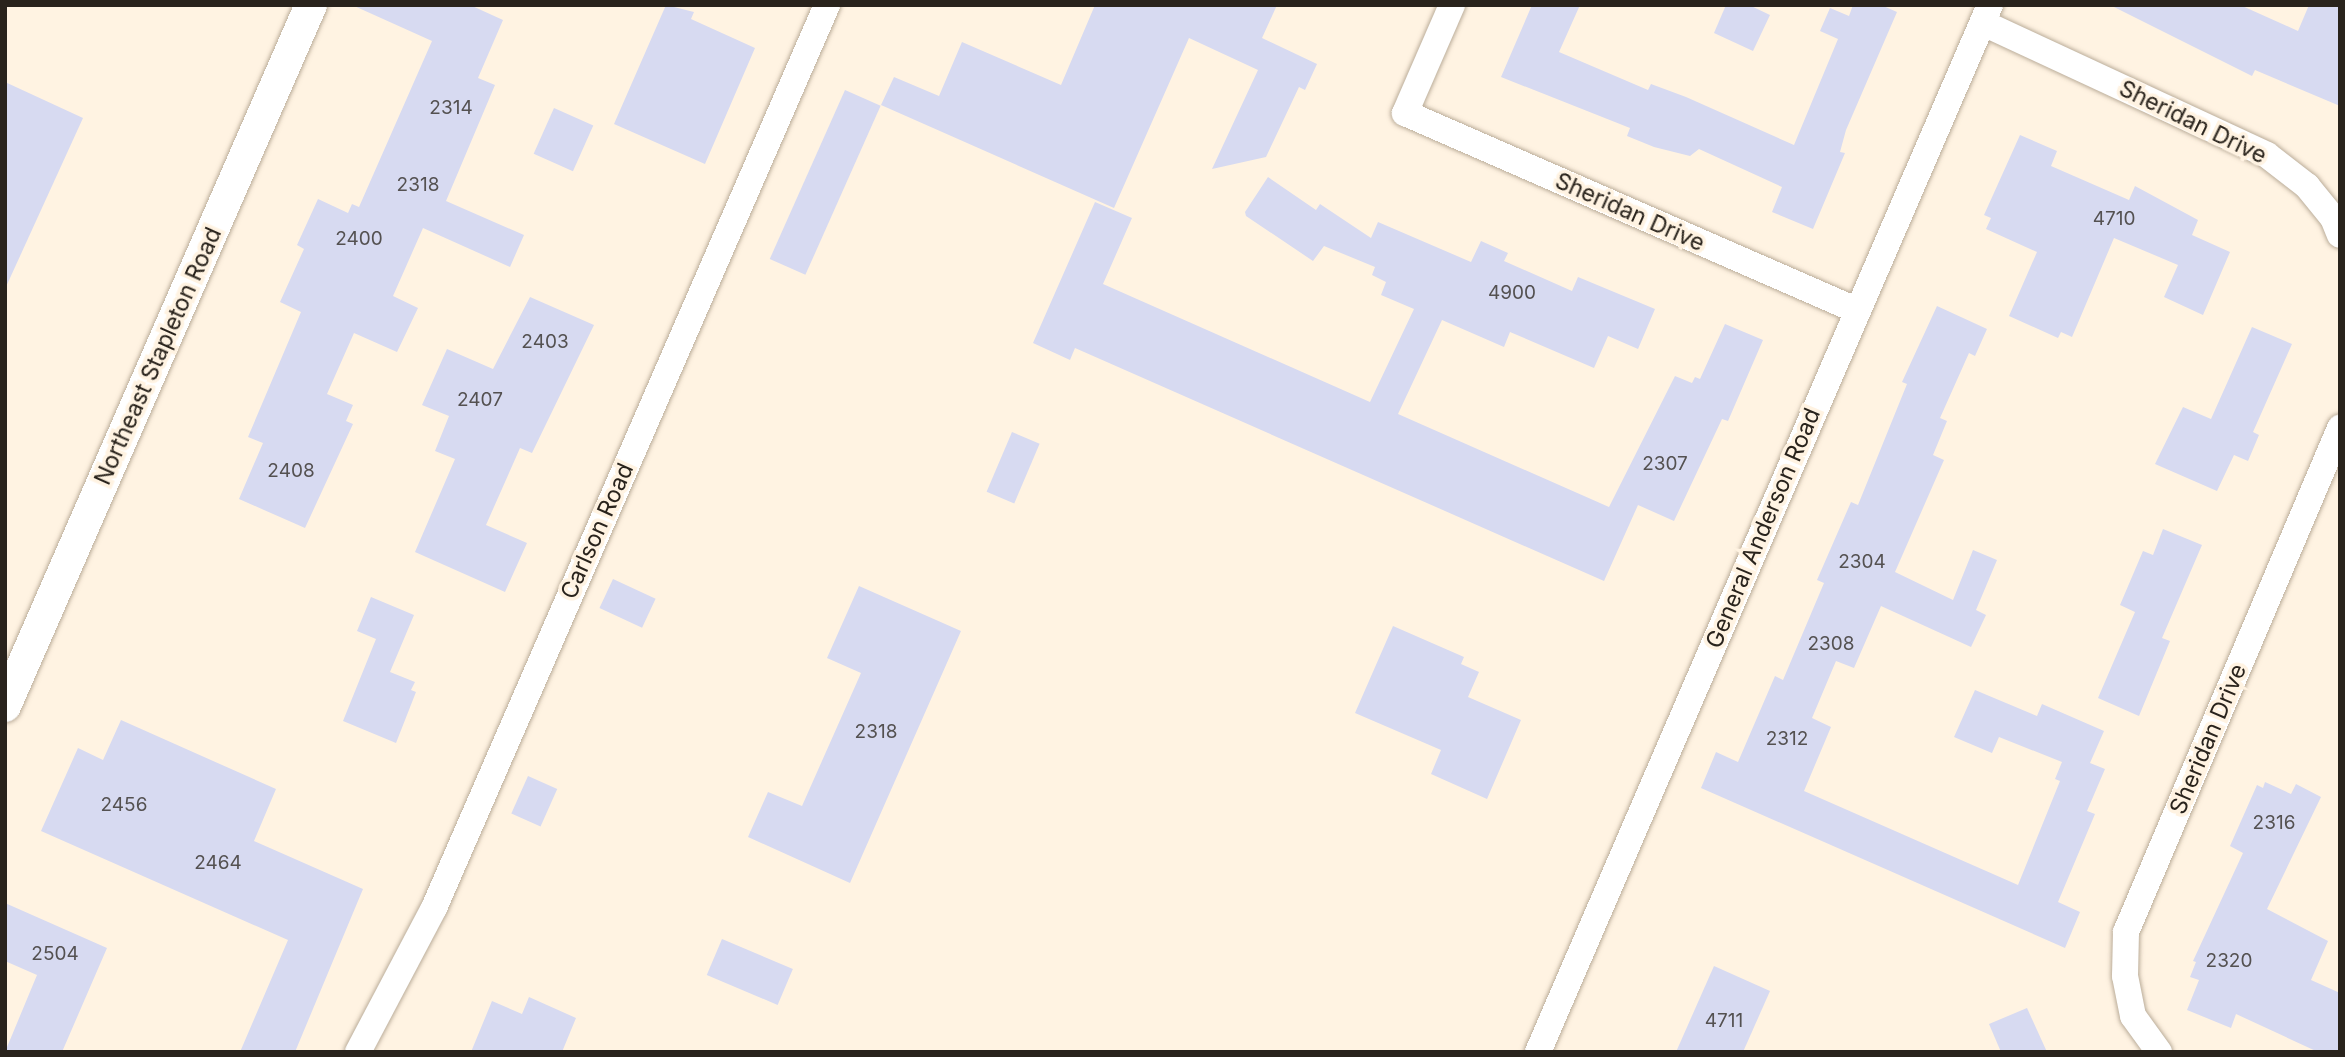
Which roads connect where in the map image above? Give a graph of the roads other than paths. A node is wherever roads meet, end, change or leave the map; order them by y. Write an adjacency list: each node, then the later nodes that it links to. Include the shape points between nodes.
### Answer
1 (311, 5): 8 (street, Northeast Stapleton Road)
2 (827, 5): 9 (street, Carlson Road, via 434,908)
3 (1452, 5): 6 (street, Sheridan Drive, via 1405,113)
4 (1987, 14): 5 (street, Sheridan Drive, via 2267,155 2306,186 2333,218); 6 (street, General Anderson Road)
5 (2340, 235)
6 (1856, 310): 10 (street, General Anderson Road)
7 (2340, 428): 11 (street, Sheridan Drive, via 2126,932 2125,976 2133,1016)
8 (5, 706)
9 (358, 1052)
10 (1538, 1052)
11 (2159, 1052)

